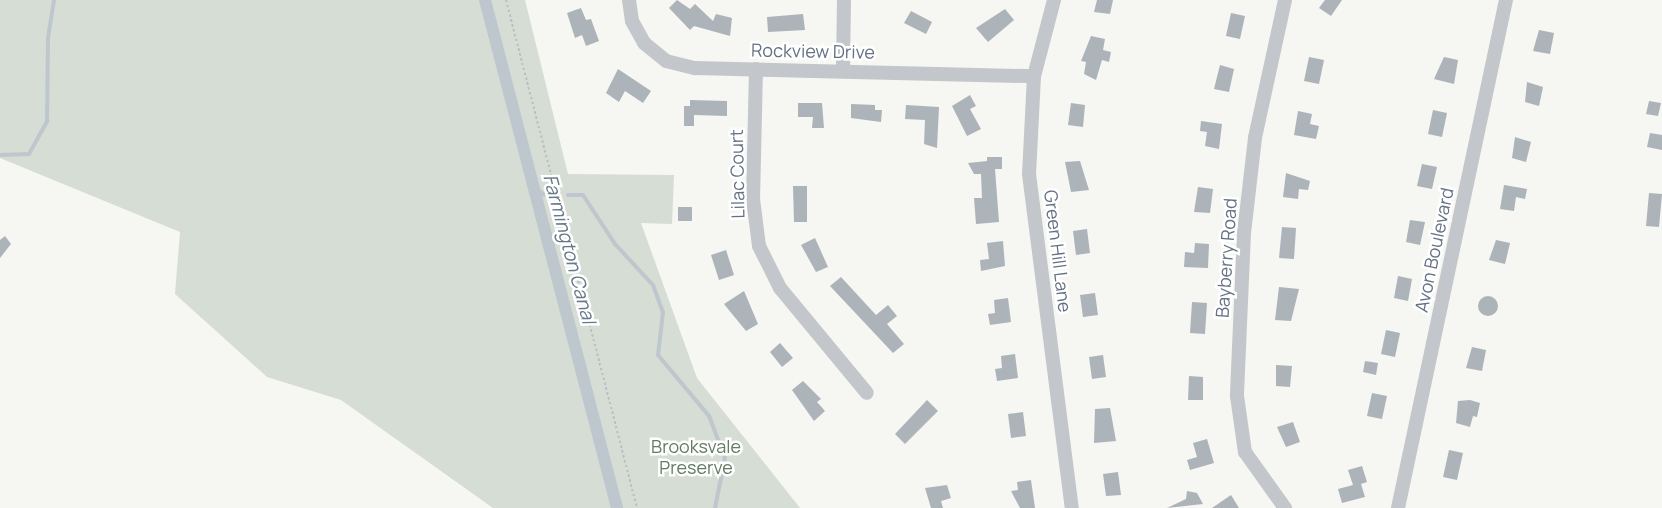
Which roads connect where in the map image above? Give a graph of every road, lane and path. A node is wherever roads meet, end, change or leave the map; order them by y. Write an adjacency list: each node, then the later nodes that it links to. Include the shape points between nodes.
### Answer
1 (506, 0): 11 (path)
2 (629, 0): 7 (street, Rockview Drive, via 632,21 644,43 666,61 695,68)
3 (844, 0): 8 (street)
4 (1054, 0): 9 (street, Green Hill Lane)
5 (1285, 0): 13 (street, Bayberry Road, via 1255,138 1244,234 1236,396 1245,452)
6 (1506, 0): 14 (street, Avon Boulevard)
7 (756, 69): 8 (street, Rockview Drive); 10 (street, Lilac Court, via 753,199 760,246 780,288)
8 (843, 70): 9 (street, Rockview Drive)
9 (1034, 76): 12 (street, Green Hill Lane, via 1029,174)
10 (867, 393)
11 (637, 508)
12 (1072, 508)
13 (1285, 508)
14 (1398, 508)

